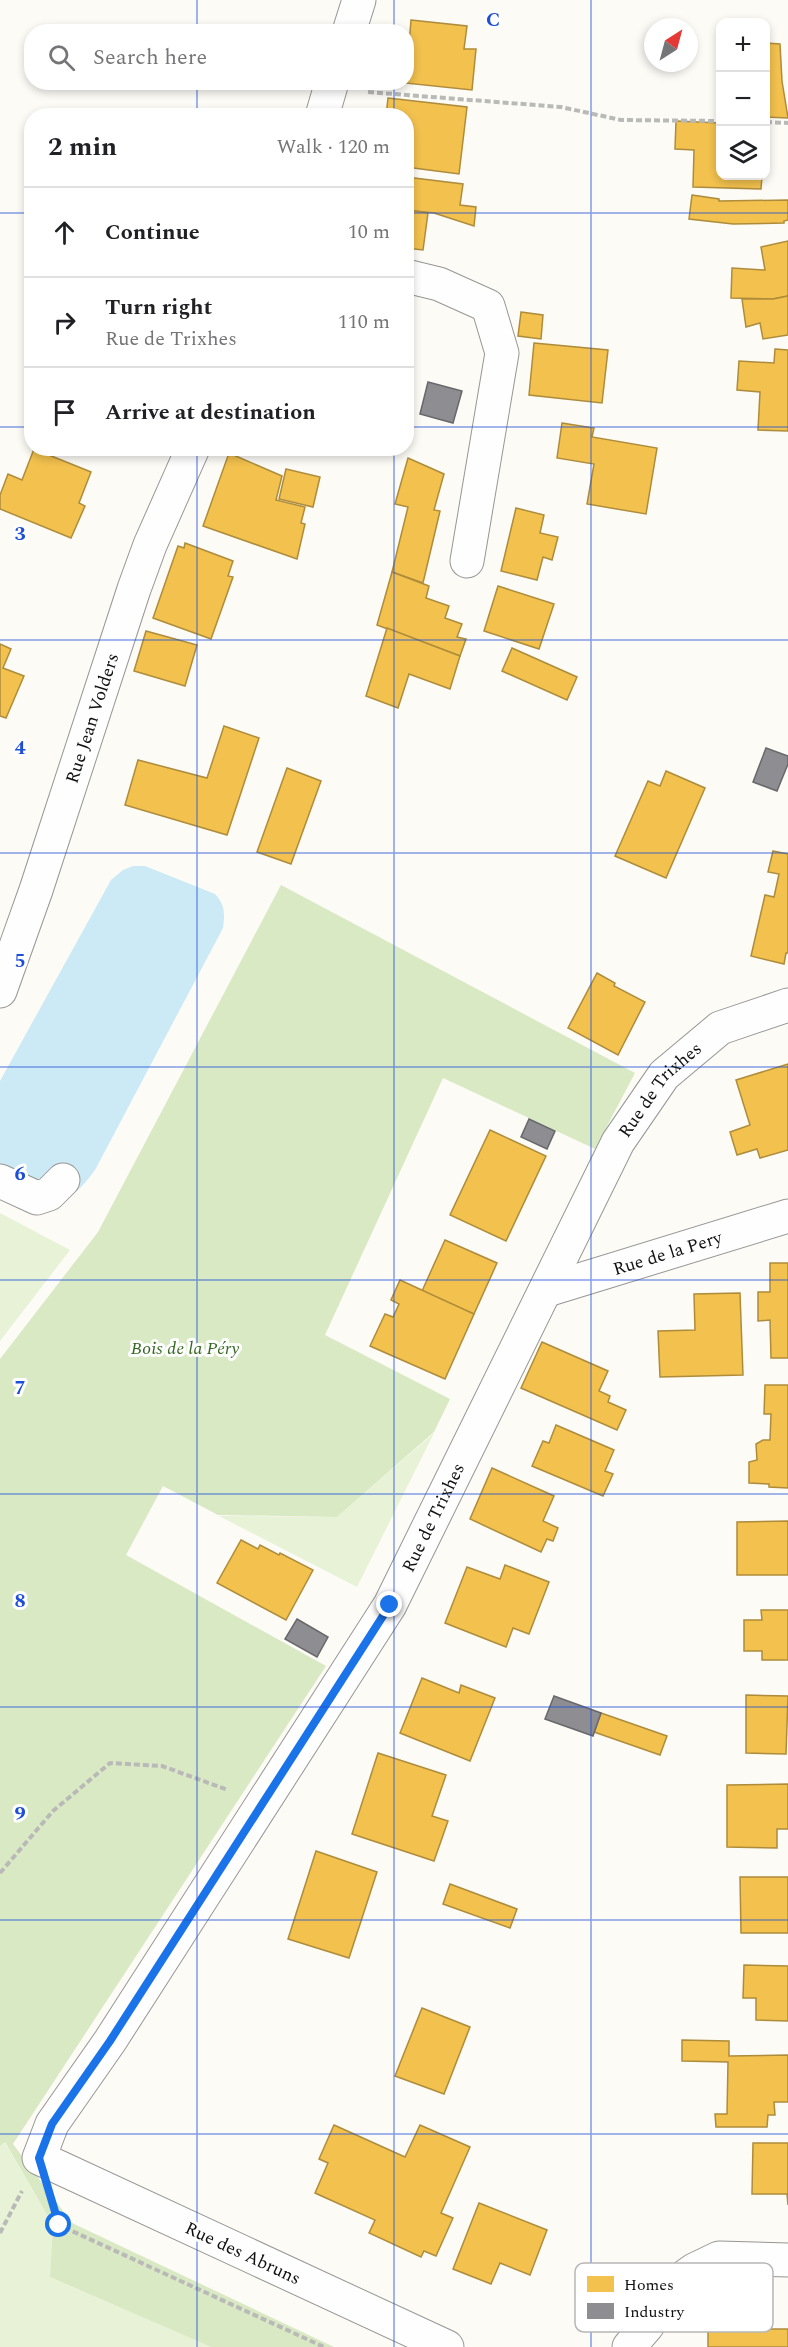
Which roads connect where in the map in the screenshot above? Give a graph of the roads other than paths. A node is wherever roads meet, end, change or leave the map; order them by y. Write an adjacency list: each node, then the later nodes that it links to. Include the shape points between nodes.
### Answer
1 (358, 0): 2 (street)
2 (351, 24)
3 (330, 90): 4 (street)
4 (324, 108)
5 (414, 278): 7 (street, via 439,284 488,306 502,352)
6 (190, 456): 8 (street, Rue Jean Volders, via 134,589)
7 (467, 561)
8 (0, 991)
9 (788, 1005): 13 (street, Rue de Trixhes, via 720,1028 664,1075 618,1142)
10 (63, 1180): 11 (street, via 50,1194 37,1198)
11 (0, 1181)
12 (788, 1216): 13 (street, Rue de la Pery)
13 (546, 1290): 14 (street, Rue de Trixhes, via 390,1605 110,2041 52,2124)
14 (39, 2158): 18 (street, Rue des Abruns)
15 (788, 2260): 16 (street, via 719,2258)
16 (709, 2263)
17 (642, 2332): 19 (street)
18 (447, 2347)
19 (629, 2347)

